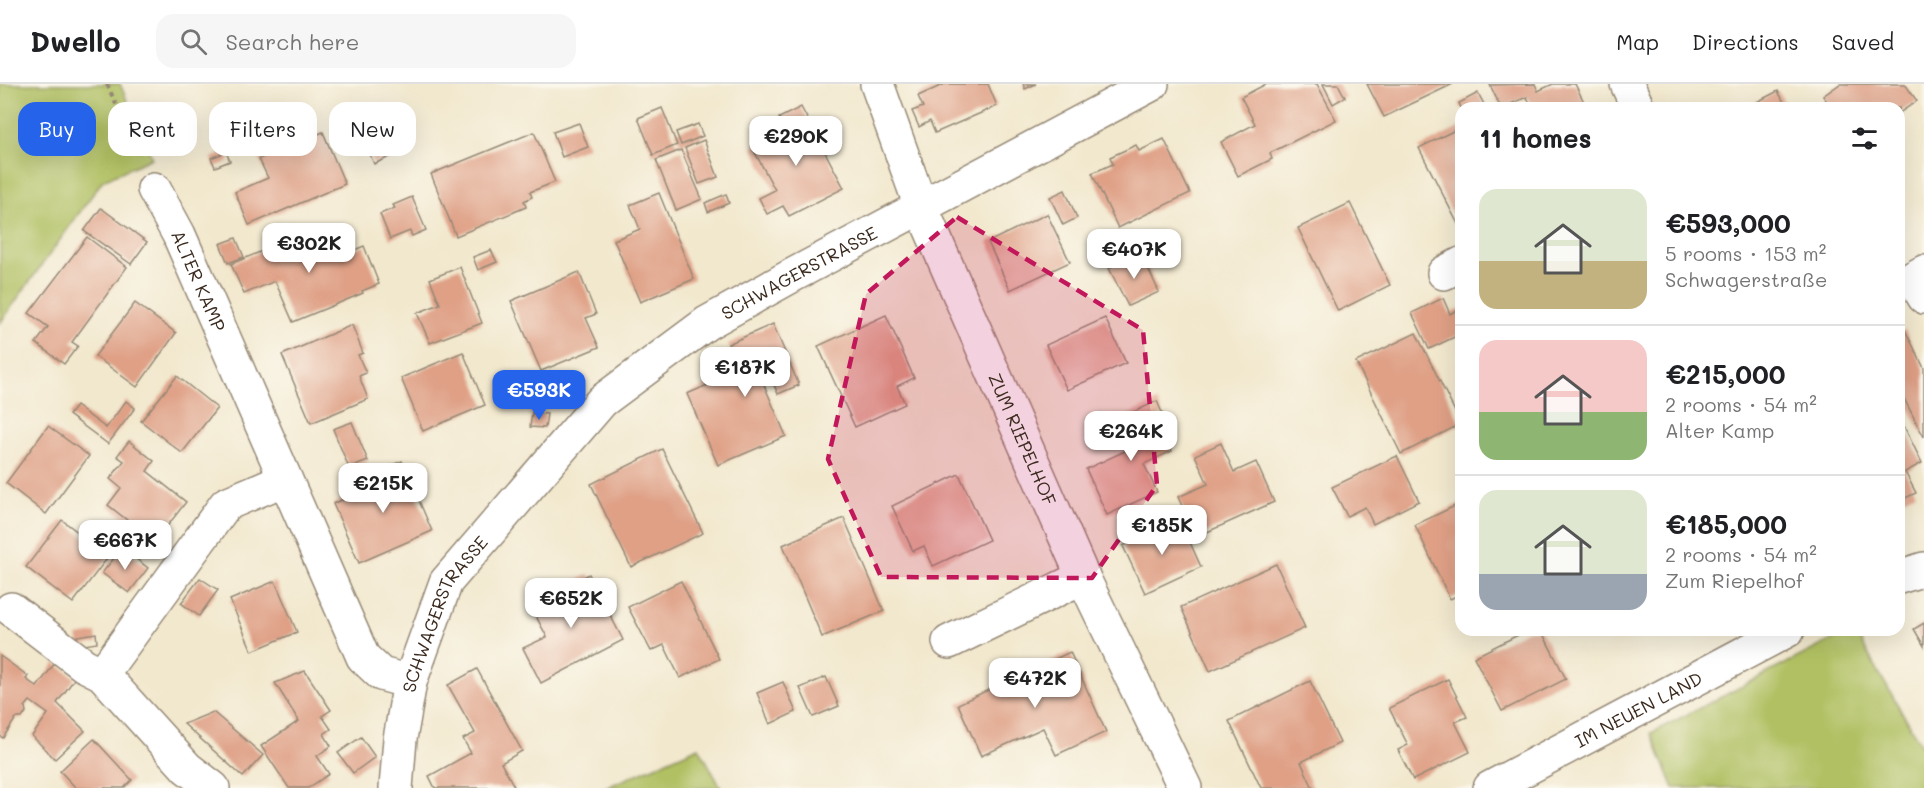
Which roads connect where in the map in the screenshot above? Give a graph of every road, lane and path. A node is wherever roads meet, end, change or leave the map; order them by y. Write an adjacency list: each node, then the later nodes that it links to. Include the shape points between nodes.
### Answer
1 (107, 84): 6 (path)
2 (877, 84): 7 (street, ZUM RIEPELHOF)
3 (1152, 84): 7 (street, SCHWAGERSTRASSE)
4 (1627, 84): 5 (street)
5 (1635, 102)
6 (154, 189): 10 (street, ALTER KAMP, via 179,235)
7 (921, 207): 13 (street, ZUM RIEPELHOF); 18 (street, SCHWAGERSTRASSE, via 707,322 602,400 446,582)
8 (1924, 272): 9 (street, via 1913,278)
9 (1924, 297)
10 (285, 479): 17 (street, via 226,504); 18 (street, ALTER KAMP, via 363,657 381,674)
11 (1924, 569): 12 (street)
12 (1905, 575)
13 (1083, 577): 16 (street); 21 (street, ZUM RIEPELHOF)
14 (11, 609): 17 (street, via 84,665)
15 (1777, 636): 22 (street, IM NEUEN LAND)
16 (949, 642)
17 (102, 674): 19 (street, via 187,768)
18 (410, 682): 20 (street, SCHWAGERSTRASSE)
19 (213, 788)
20 (396, 788)
21 (1185, 788)
22 (1490, 788)

